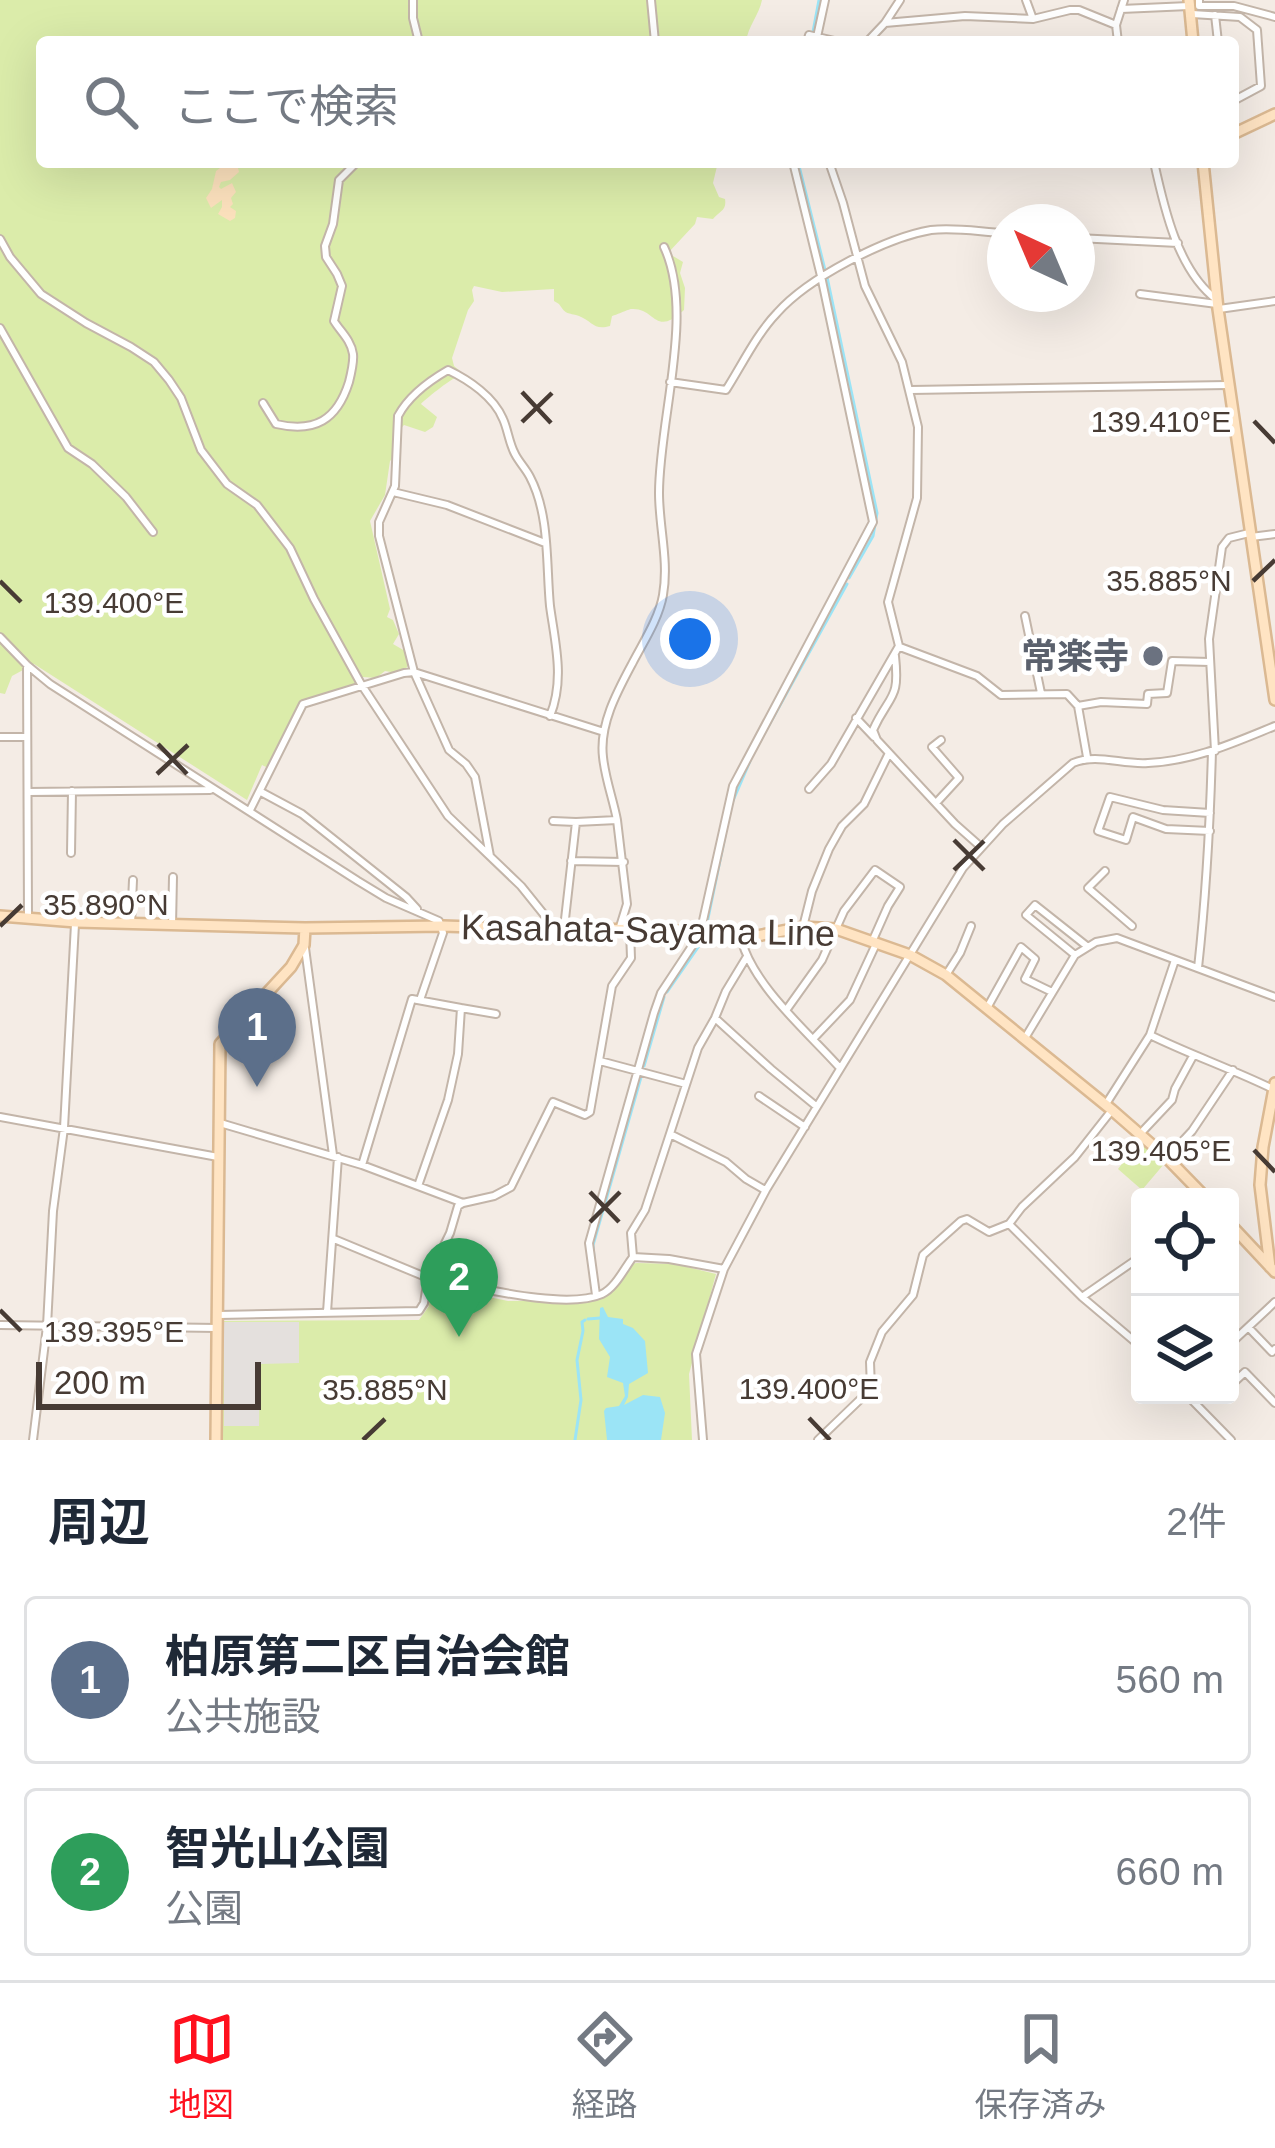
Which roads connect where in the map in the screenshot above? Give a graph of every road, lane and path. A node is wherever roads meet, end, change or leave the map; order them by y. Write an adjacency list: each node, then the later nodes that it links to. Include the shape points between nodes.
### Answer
1 (413, 0): 13 (street)
2 (651, 0): 14 (street)
3 (825, 0): 15 (street)
4 (900, 0): 11 (street)
5 (1027, 0): 10 (street)
6 (1123, 4): 7 (street); 12 (street)
7 (1192, 5): 8 (street); 9 (street); 18 (main road)
8 (1216, 15): 19 (street); 20 (street, via 1240,17 1257,30 1262,86)
9 (1275, 16)
10 (1033, 19): 11 (street); 12 (street, via 1079,10)
11 (885, 23): 16 (street)
12 (1116, 25): 17 (street)
13 (418, 36)
14 (654, 36)
15 (817, 36)
16 (873, 36)
17 (1117, 36)
18 (1193, 36)
19 (1218, 36)
20 (1239, 97)
21 (1275, 114): 22 (main road)
22 (1239, 131)
23 (351, 168): 42 (street, via 339,180 325,246 342,286 334,321 353,354 342,402 328,418 298,428 276,424)
24 (794, 168): 34 (street)
25 (831, 168): 33 (street)
26 (1156, 168): 31 (street)
27 (1204, 168): 37 (main road)
28 (987, 232): 33 (street, via 927,231)
29 (0, 239): 55 (street, via 41,294 131,346 169,380 201,450 290,548)
30 (1095, 239): 31 (street)
31 (1178, 243): 37 (street)
32 (664, 248): 39 (street, via 678,308)
33 (858, 258): 34 (street); 41 (street)
34 (821, 276): 39 (street, via 775,314 726,391); 104 (street, via 873,522 733,786)
35 (1140, 294): 37 (street)
36 (1275, 301): 37 (street)
37 (1218, 304): 40 (main road)
38 (0, 328): 44 (street, via 68,448)
39 (670, 382): 62 (street, via 660,450 663,597)
40 (1228, 385): 41 (street); 46 (main road)
41 (910, 390): 50 (street, via 917,498 888,602)
42 (263, 403)
43 (393, 492): 47 (street); 47 (street, via 398,416 448,370 500,413 537,495); 54 (street, via 379,536)
44 (153, 532)
45 (1275, 534): 46 (street)
46 (1251, 535): 52 (street, via 1229,538 1222,548); 57 (main road)
47 (545, 542): 59 (street, via 559,670)
48 (1025, 616): 56 (street)
49 (0, 637): 53 (street)
50 (899, 646): 51 (street); 56 (street, via 977,676 1000,695)
51 (895, 656): 60 (street); 65 (street, via 899,682 873,730)
52 (1210, 662): 58 (street, via 1172,661 1167,693 1148,694 1147,704); 67 (street)
53 (27, 665): 64 (street); 71 (street)
54 (414, 672): 55 (street); 59 (street); 84 (street, via 449,749 476,777)
55 (361, 684): 73 (street, via 303,704); 84 (street, via 448,816)
56 (1041, 693): 58 (street, via 1067,694)
57 (1275, 700)
58 (1078, 706): 69 (street)
59 (550, 716): 62 (street)
60 (856, 718): 65 (street); 70 (street)
61 (1275, 725): 67 (street)
62 (604, 732): 78 (street)
63 (0, 737): 64 (street)
64 (28, 737): 74 (street)
65 (877, 740): 68 (street)
66 (940, 740): 75 (street, via 932,747 959,778)
67 (1214, 751): 69 (street, via 1141,764); 77 (street)
68 (889, 753): 75 (street); 99 (street, via 824,860)
69 (1087, 757): 82 (street, via 1059,772)
70 (809, 789)
71 (215, 790): 72 (street); 76 (street)
72 (72, 791): 74 (street); 83 (street)
73 (260, 791): 76 (street); 90 (street, via 302,814)
74 (28, 792): 92 (street)
75 (936, 803): 82 (street)
76 (250, 810): 90 (street)
77 (1210, 813): 81 (street); 81 (street, via 1109,797 1098,831 1126,840 1133,817)
78 (617, 820): 80 (street); 86 (street)
79 (553, 821): 80 (street)
80 (576, 822): 85 (street)
81 (1210, 831): 113 (street)
82 (982, 847): 109 (street)
83 (71, 853)
84 (490, 856): 102 (street)
85 (571, 861): 86 (street); 102 (street)
86 (624, 862): 103 (street)
87 (1105, 871): 98 (street, via 1088,888)
88 (173, 877): 95 (street)
89 (133, 880): 94 (street)
90 (420, 912): 96 (street)
91 (0, 916): 92 (main road, Kasahata-Sayama Line)
92 (28, 918): 93 (main road, Kasahata-Sayama Line)
93 (76, 922): 94 (main road, Kasahata-Sayama Line); 139 (street)
94 (131, 923): 95 (main road, Kasahata-Sayama Line)
95 (172, 925): 100 (main road, Kasahata-Sayama Line)
96 (443, 926): 100 (main road, Kasahata-Sayama Line); 102 (main road, Kasahata-Sayama Line); 117 (street)
97 (971, 926): 114 (street)
98 (1132, 926)
99 (803, 927): 101 (main road, Kasahata-Sayama Line); 105 (main road, Kasahata-Sayama Line)
100 (305, 928): 107 (main road)
101 (836, 929): 106 (main road, Kasahata-Sayama Line); 106 (street, via 875,870 900,887); 120 (street)
102 (560, 930): 103 (main road, Kasahata-Sayama Line)
103 (624, 930): 104 (main road, Kasahata-Sayama Line); 127 (street, via 631,958 612,986)
104 (700, 934): 105 (main road, Kasahata-Sayama Line); 130 (street, via 661,993)
105 (741, 939): 111 (street)
106 (874, 943): 109 (main road, Kasahata-Sayama Line); 124 (street, via 850,1000)
107 (304, 945): 137 (main road, via 220,1044); 142 (street)
108 (1088, 947): 110 (street); 110 (street, via 1035,904 1026,915); 112 (street, via 1117,938)
109 (910, 955): 114 (main road, Kasahata-Sayama Line); 128 (street)
110 (1075, 955): 115 (street)
111 (746, 958): 120 (street); 122 (street)
112 (1175, 960): 113 (street); 123 (street)
113 (1198, 968): 116 (street)
114 (946, 976): 119 (main road, Kasahata-Sayama Line)
115 (1052, 992): 119 (street, via 1024,979 1035,959 1021,947); 125 (street)
116 (1275, 997)
117 (420, 1000): 118 (street); 145 (street, via 412,999)
118 (461, 1008): 121 (street); 146 (street, via 448,1100)
119 (987, 1008): 125 (main road, Kasahata-Sayama Line)
120 (788, 1010): 124 (street)
121 (496, 1014)
122 (716, 1018): 131 (street); 134 (street)
123 (1150, 1035): 126 (street); 135 (street)
124 (814, 1038): 128 (street)
125 (1025, 1038): 135 (main road, Kasahata-Sayama Line)
126 (1193, 1056): 129 (street); 141 (street, via 1172,1100)
127 (600, 1061): 130 (street); 149 (street, via 590,1112 554,1102 511,1187)
128 (840, 1068): 134 (street)
129 (1233, 1070): 132 (street); 144 (street)
130 (637, 1071): 131 (street); 158 (street, via 590,1243)
131 (686, 1084): 140 (street)
132 (1274, 1090): 156 (main road, via 1260,1185)
133 (759, 1096): 138 (street)
134 (818, 1107): 138 (street)
135 (1109, 1107): 141 (main road, Kasahata-Sayama Line); 150 (street, via 1076,1157)
136 (0, 1117): 139 (street)
137 (220, 1123): 142 (street); 143 (main road)
138 (805, 1127): 148 (street)
139 (64, 1128): 143 (street); 164 (street)
140 (670, 1134): 148 (street); 153 (street, via 631,1233)
141 (1140, 1134): 144 (main road, Kasahata-Sayama Line)
142 (336, 1156): 145 (street); 152 (street)
143 (221, 1157): 162 (main road)
144 (1167, 1158): 147 (main road, Kasahata-Sayama Line)
145 (362, 1165): 146 (street)
146 (418, 1184): 149 (street)
147 (1195, 1187)
148 (766, 1190): 155 (street)
149 (463, 1203): 157 (street)
150 (1009, 1224): 159 (street); 175 (street, via 989,1232 961,1221 923,1255 913,1295 870,1362 871,1389)
151 (1239, 1233): 156 (main road)
152 (334, 1240): 157 (street); 161 (street)
153 (633, 1257): 155 (street); 158 (street)
154 (1131, 1263): 159 (street)
155 (724, 1269): 174 (street, via 696,1354)
156 (1273, 1269)
157 (428, 1278): 158 (street, via 554,1299); 161 (street, via 419,1311)
158 (598, 1295)
159 (1082, 1297): 167 (street)
160 (1275, 1302): 165 (street)
161 (327, 1312): 162 (street)
162 (219, 1321): 164 (street); 173 (main road)
163 (0, 1325): 164 (street)
164 (47, 1326): 172 (street)
165 (1249, 1328): 166 (street); 168 (street)
166 (1239, 1336)
167 (1131, 1338)
168 (1275, 1349)
169 (1239, 1378): 170 (street, via 1245,1372)
170 (1275, 1403)
171 (1196, 1404): 176 (street)
172 (33, 1440)
173 (216, 1440)
174 (704, 1440)
175 (818, 1440)
176 (1232, 1440)

